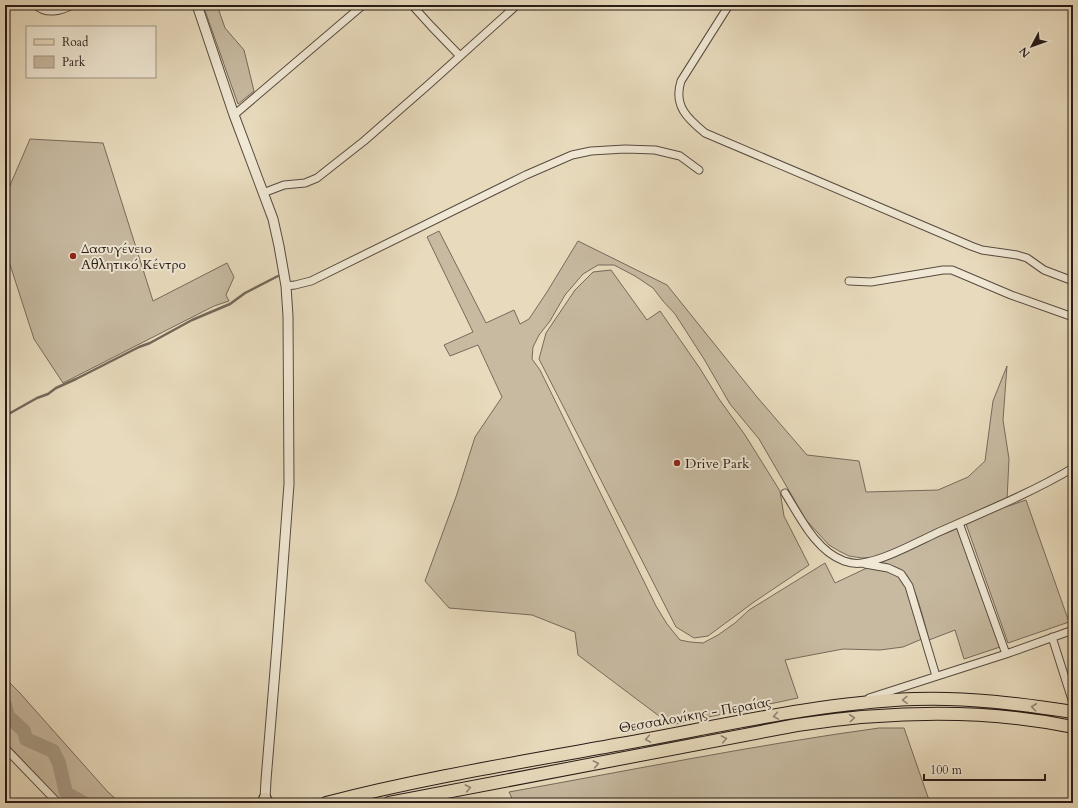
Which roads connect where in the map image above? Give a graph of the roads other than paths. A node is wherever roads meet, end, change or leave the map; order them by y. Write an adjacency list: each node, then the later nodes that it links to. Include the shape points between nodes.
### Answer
1 (36, 5): 2 (street, via 46,11 58,11)
2 (72, 5)
3 (197, 5): 9 (street)
4 (363, 5): 9 (street)
5 (412, 5): 8 (street)
6 (517, 5): 8 (street)
7 (729, 5): 12 (street, via 681,82 678,91 682,111 705,133 971,246 1027,258 1044,270)
8 (460, 56): 11 (street, via 370,136 317,178 305,183 284,185)
9 (234, 115): 11 (street)
10 (699, 170): 14 (street, via 680,156 655,150 624,149 572,155 311,281)
11 (263, 193): 14 (street, via 273,219)
12 (1073, 280)
13 (849, 281): 15 (street, via 871,282 952,270)
14 (286, 286): 29 (street, via 289,484)
15 (1073, 317)
16 (1073, 468): 18 (street, via 1030,492)
17 (785, 493): 19 (street, via 809,530 823,546 839,558)
18 (959, 523): 19 (street, via 882,558); 22 (street)
19 (863, 563): 23 (street, via 888,568 901,574 909,586)
20 (1073, 630): 21 (street)
21 (1052, 637): 22 (street); 24 (street)
22 (1006, 654): 23 (street)
23 (936, 676): 25 (street)
24 (1073, 703)
25 (850, 704): 26 (main road, Θεσσαλονίκης - Περαίας, one-way to 25, via 1014,704 952,700 915,699); 31 (main road, Θεσσαλονίκης - Περαίας, one-way to 31, via 519,763)
26 (1073, 712)
27 (1073, 727): 32 (main road, Θεσσαλονίκης - Περαίας, one-way to 27, via 833,720 954,713 990,715)
28 (5, 748): 30 (street)
29 (266, 802)
30 (58, 803)
31 (326, 803)
32 (389, 803)

